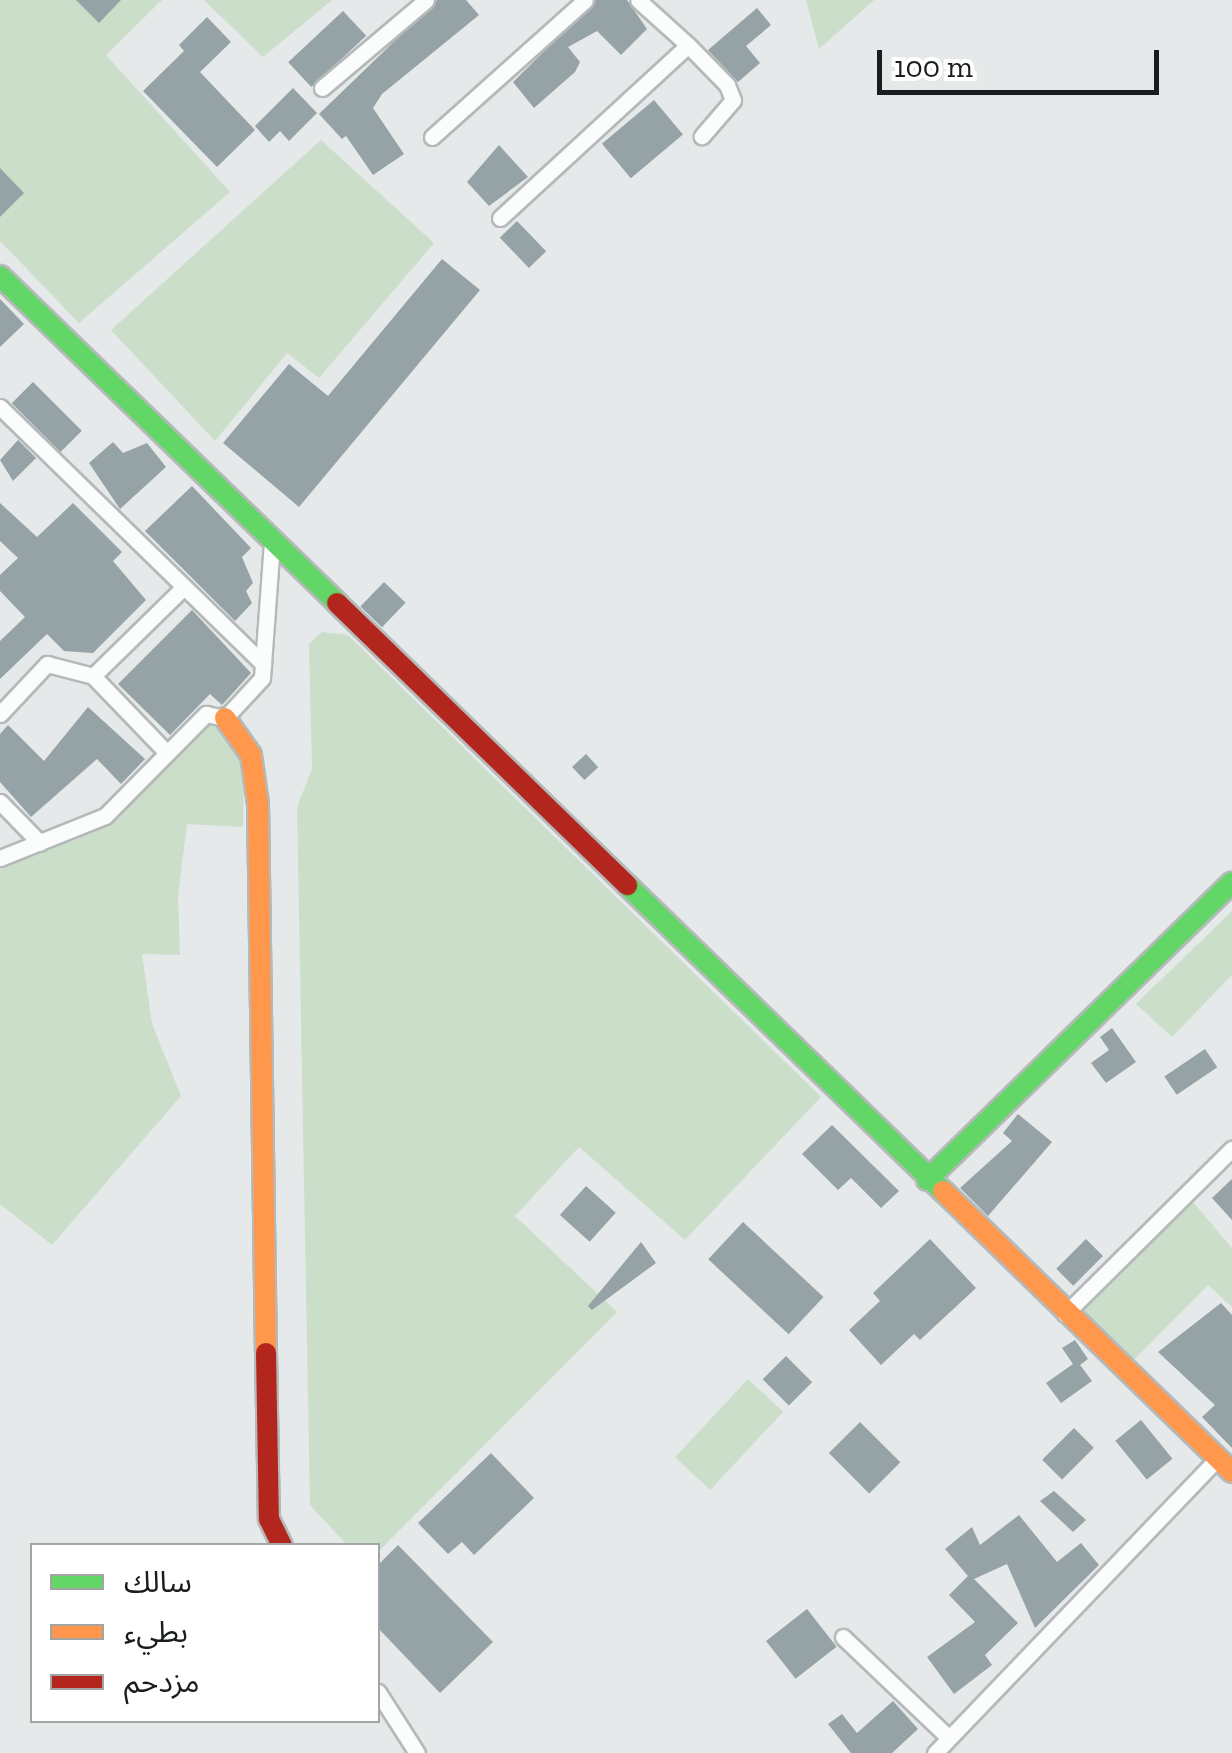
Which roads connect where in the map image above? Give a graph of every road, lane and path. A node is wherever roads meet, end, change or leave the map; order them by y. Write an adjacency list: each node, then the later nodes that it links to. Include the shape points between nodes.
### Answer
1 (426, 0): 5 (street)
2 (584, 0): 7 (street)
3 (638, 0): 4 (street)
4 (688, 46): 6 (street, via 733,100); 8 (street)
5 (322, 88)
6 (702, 136)
7 (432, 137)
8 (500, 218)
9 (0, 276): 11 (street)
10 (0, 407): 12 (street)
11 (272, 542): 13 (street); 23 (street)
12 (184, 587): 13 (street); 14 (street)
13 (263, 664): 16 (street, via 262,678)
14 (93, 676): 15 (street, via 48,664); 17 (street)
15 (0, 714)
16 (224, 718): 17 (street, via 206,714); 26 (street, via 252,755 258,804 269,1519)
17 (167, 753): 19 (street, via 105,816)
18 (0, 802): 19 (street)
19 (40, 843): 20 (street)
20 (0, 858)
21 (1232, 882): 23 (street)
22 (1232, 1149): 24 (street)
23 (928, 1180): 24 (street)
24 (1065, 1314): 25 (street)
25 (1225, 1465): 29 (street)
26 (281, 1543)
27 (843, 1637): 29 (street)
28 (380, 1695): 30 (street)
29 (950, 1738): 31 (street)
30 (417, 1753)
31 (935, 1753)

